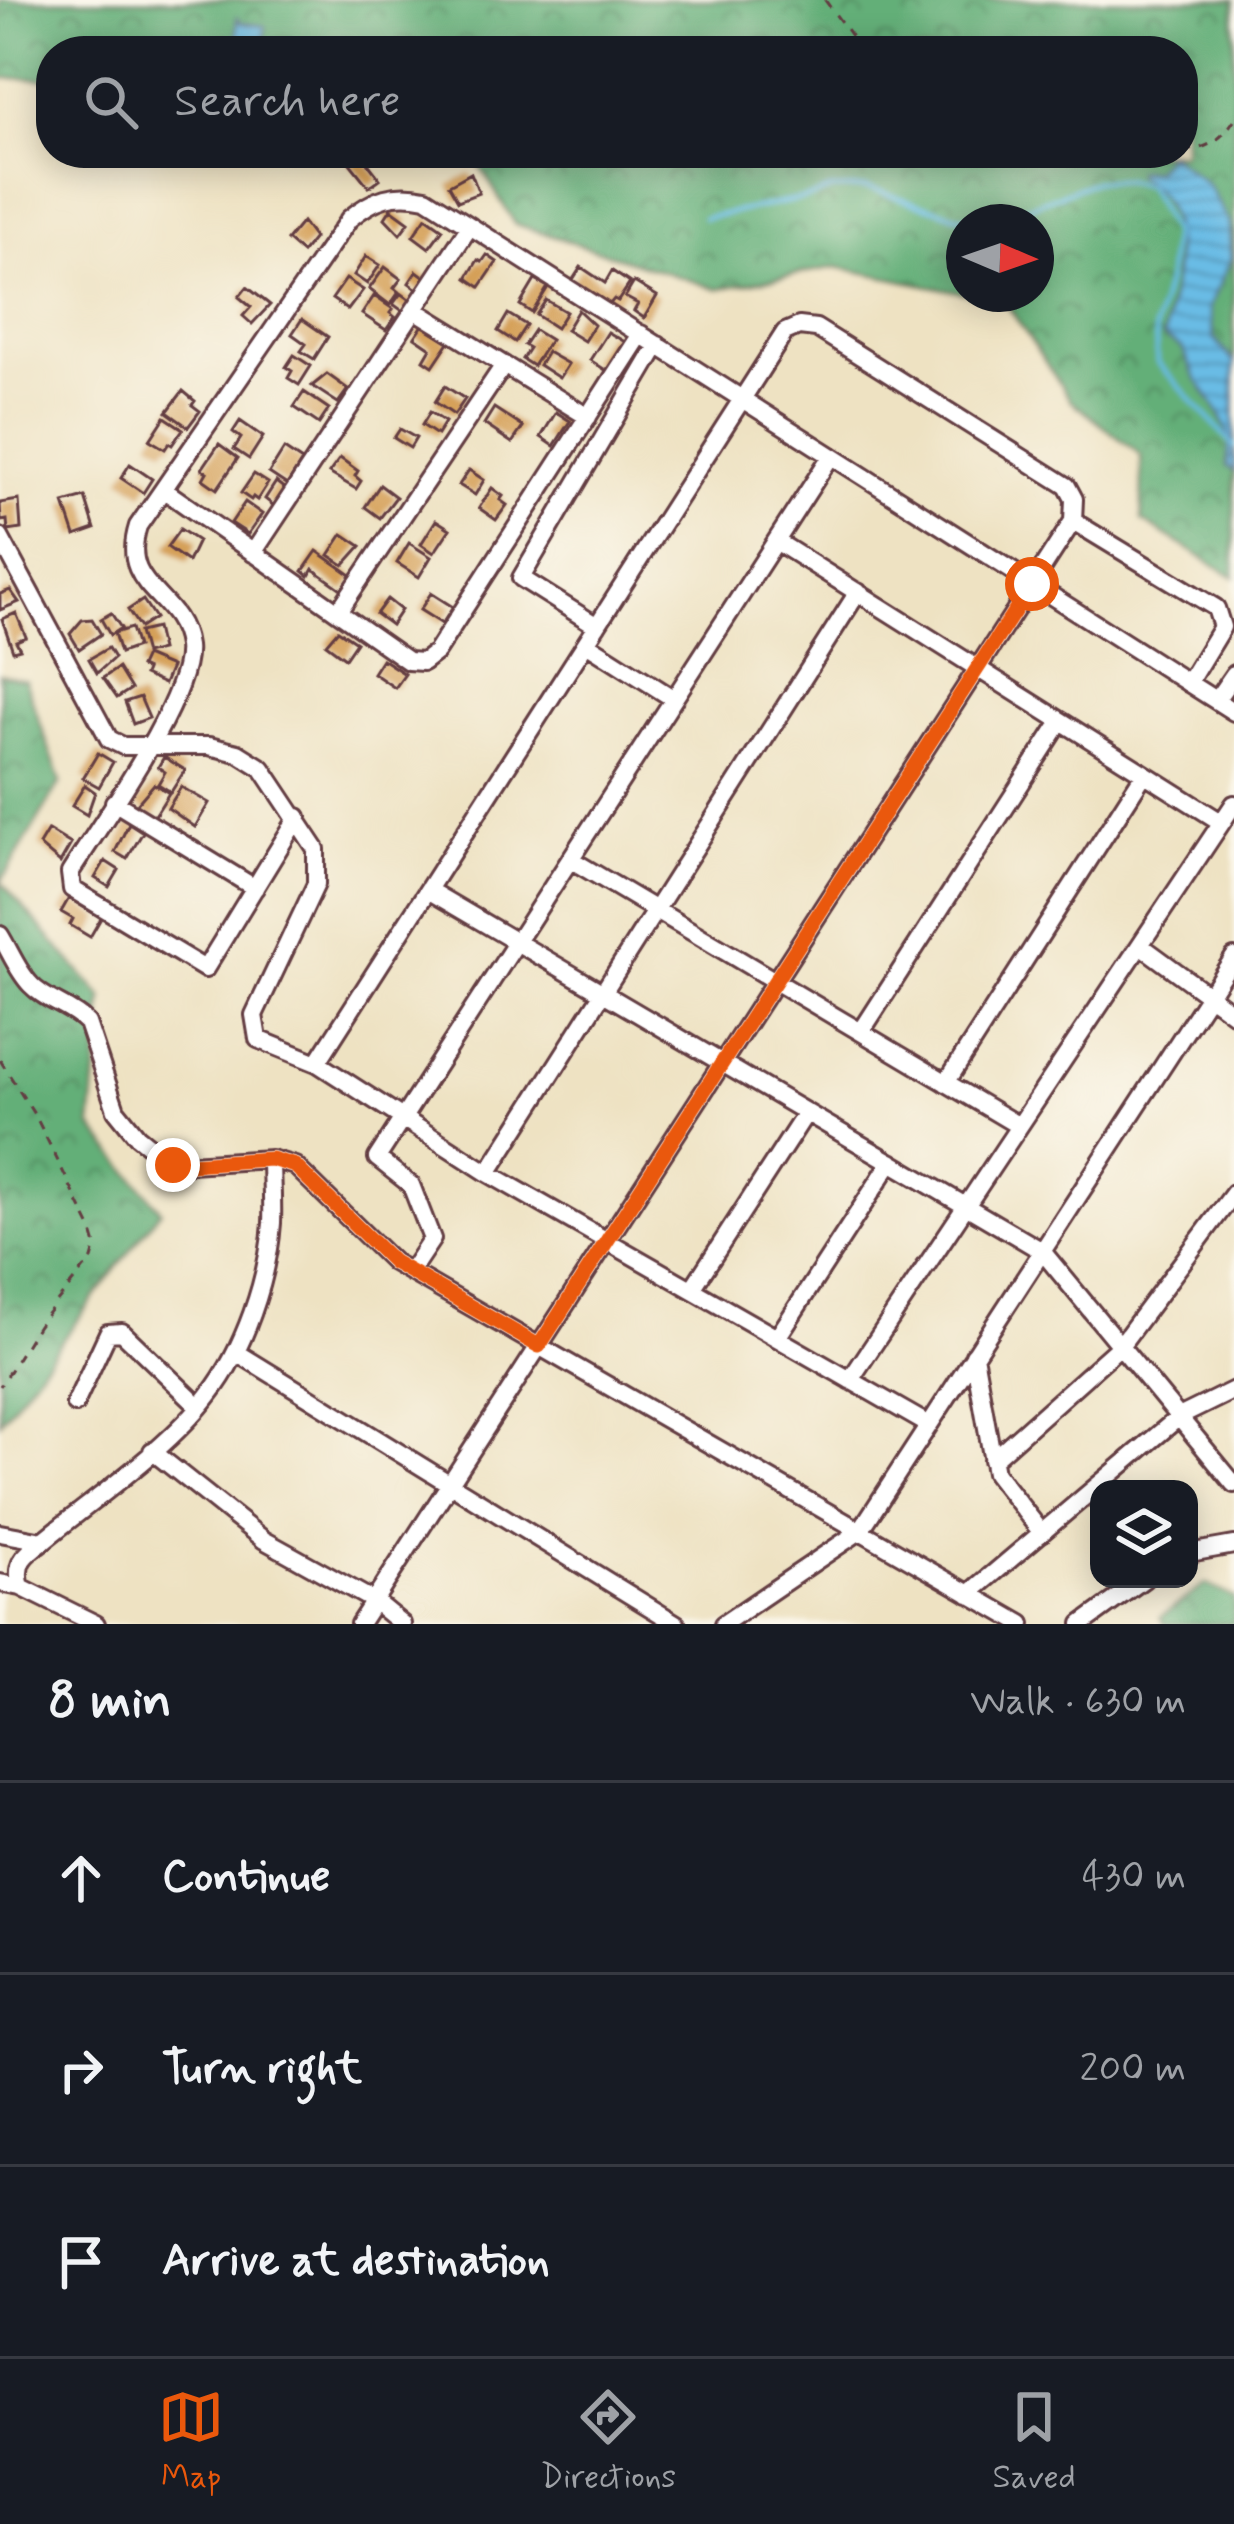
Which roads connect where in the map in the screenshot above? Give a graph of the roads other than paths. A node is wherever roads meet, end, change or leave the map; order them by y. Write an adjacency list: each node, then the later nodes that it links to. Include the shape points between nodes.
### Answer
1 (470, 226): 2 (street); 3 (street); 9 (street, via 405,194 368,203 349,219)
2 (415, 310): 5 (street); 13 (street)
3 (641, 334): 4 (street); 7 (street)
4 (658, 345): 6 (street); 18 (street, via 521,578)
5 (504, 365): 7 (street); 17 (street)
6 (742, 399): 8 (street); 10 (street, via 784,332 816,328 1066,486); 18 (street)
7 (588, 417): 17 (street, via 436,652 408,661)
8 (831, 456): 12 (street); 15 (street)
9 (164, 490): 13 (street); 27 (street, via 131,547 144,583 182,629 186,671)
10 (1073, 521): 15 (street); 22 (street, via 1216,608 1222,627)
11 (0, 537): 14 (street)
12 (776, 541): 16 (street); 23 (street)
13 (253, 553): 17 (street)
14 (7, 565): 27 (street, via 109,739)
15 (1032, 584): 20 (street); 22 (street)
16 (858, 592): 20 (street); 36 (street)
17 (338, 612)
18 (597, 626): 19 (street)
19 (586, 643): 23 (street); 35 (street)
20 (978, 668): 26 (street); 41 (street)
21 (1234, 674): 24 (street)
22 (1188, 683): 24 (street)
23 (674, 699): 33 (street)
24 (1216, 700): 25 (street)
25 (1234, 712)
26 (1061, 721): 28 (street); 45 (street)
27 (148, 745): 29 (street); 31 (street, via 238,752 262,768)
28 (1144, 774): 32 (street); 48 (street)
29 (114, 802): 34 (street); 34 (street, via 70,872 72,889 205,969)
30 (1234, 804): 32 (street)
31 (298, 817): 34 (street); 47 (street, via 316,850 316,884 254,1015 259,1039)
32 (1222, 822): 39 (street)
33 (570, 860): 36 (street); 38 (street)
34 (254, 888)
35 (428, 890): 38 (street); 47 (street)
36 (655, 910): 41 (street); 42 (street)
37 (0, 935): 52 (street, via 29,984 87,1023 116,1110 137,1136 173,1165)
38 (516, 942): 42 (street); 50 (street)
39 (1140, 945): 43 (street); 51 (street)
40 (1234, 957): 43 (street)
41 (775, 981): 45 (street); 46 (street)
42 (602, 993): 46 (street); 54 (street)
43 (1209, 996): 44 (street); 58 (street)
44 (1234, 1014)
45 (861, 1032): 48 (street)
46 (722, 1063): 49 (street); 57 (street)
47 (317, 1064): 50 (street)
48 (946, 1082): 51 (street)
49 (806, 1113): 53 (street); 60 (street)
50 (403, 1118): 54 (street); 59 (street, via 377,1158 411,1185 432,1239)
51 (1019, 1126): 56 (street)
52 (271, 1159): 59 (street, via 295,1166); 64 (street, via 272,1225)
53 (891, 1162): 56 (street); 61 (street)
54 (488, 1173): 57 (street)
55 (1234, 1193): 63 (street)
56 (965, 1206): 58 (street); 66 (street)
57 (607, 1241): 60 (street); 62 (street)
58 (1042, 1251): 63 (street); 65 (street)
59 (410, 1272): 62 (street)
60 (692, 1289): 61 (street)
61 (777, 1338): 66 (street)
62 (539, 1346): 74 (street); 76 (street)
63 (1120, 1346): 70 (street); 73 (street)
64 (236, 1352): 69 (street); 74 (street)
65 (974, 1355): 71 (street); 73 (street)
66 (850, 1380): 71 (street)
67 (1234, 1390): 70 (street)
68 (75, 1404): 69 (street, via 108,1333 122,1332)
69 (200, 1406): 72 (street)
70 (1179, 1418): 75 (street); 78 (street)
71 (929, 1425): 76 (street)
72 (152, 1451): 79 (street); 86 (street, via 264,1540)
73 (992, 1460): 78 (street)
74 (450, 1484): 86 (street); 90 (street)
75 (1234, 1484)
76 (860, 1531): 85 (street); 91 (street)
77 (0, 1533): 79 (street)
78 (1042, 1533): 85 (street)
79 (43, 1541): 83 (street, via 19,1564)
80 (1234, 1545): 81 (street)
81 (1198, 1551)
82 (0, 1583): 83 (street)
83 (22, 1587): 87 (street)
84 (1132, 1588): 93 (street)
85 (969, 1594): 92 (street)
86 (374, 1601): 88 (street); 89 (street)
87 (96, 1624)
88 (359, 1624)
89 (401, 1624)
90 (677, 1624)
91 (723, 1624)
92 (1022, 1624)
93 (1082, 1624)

